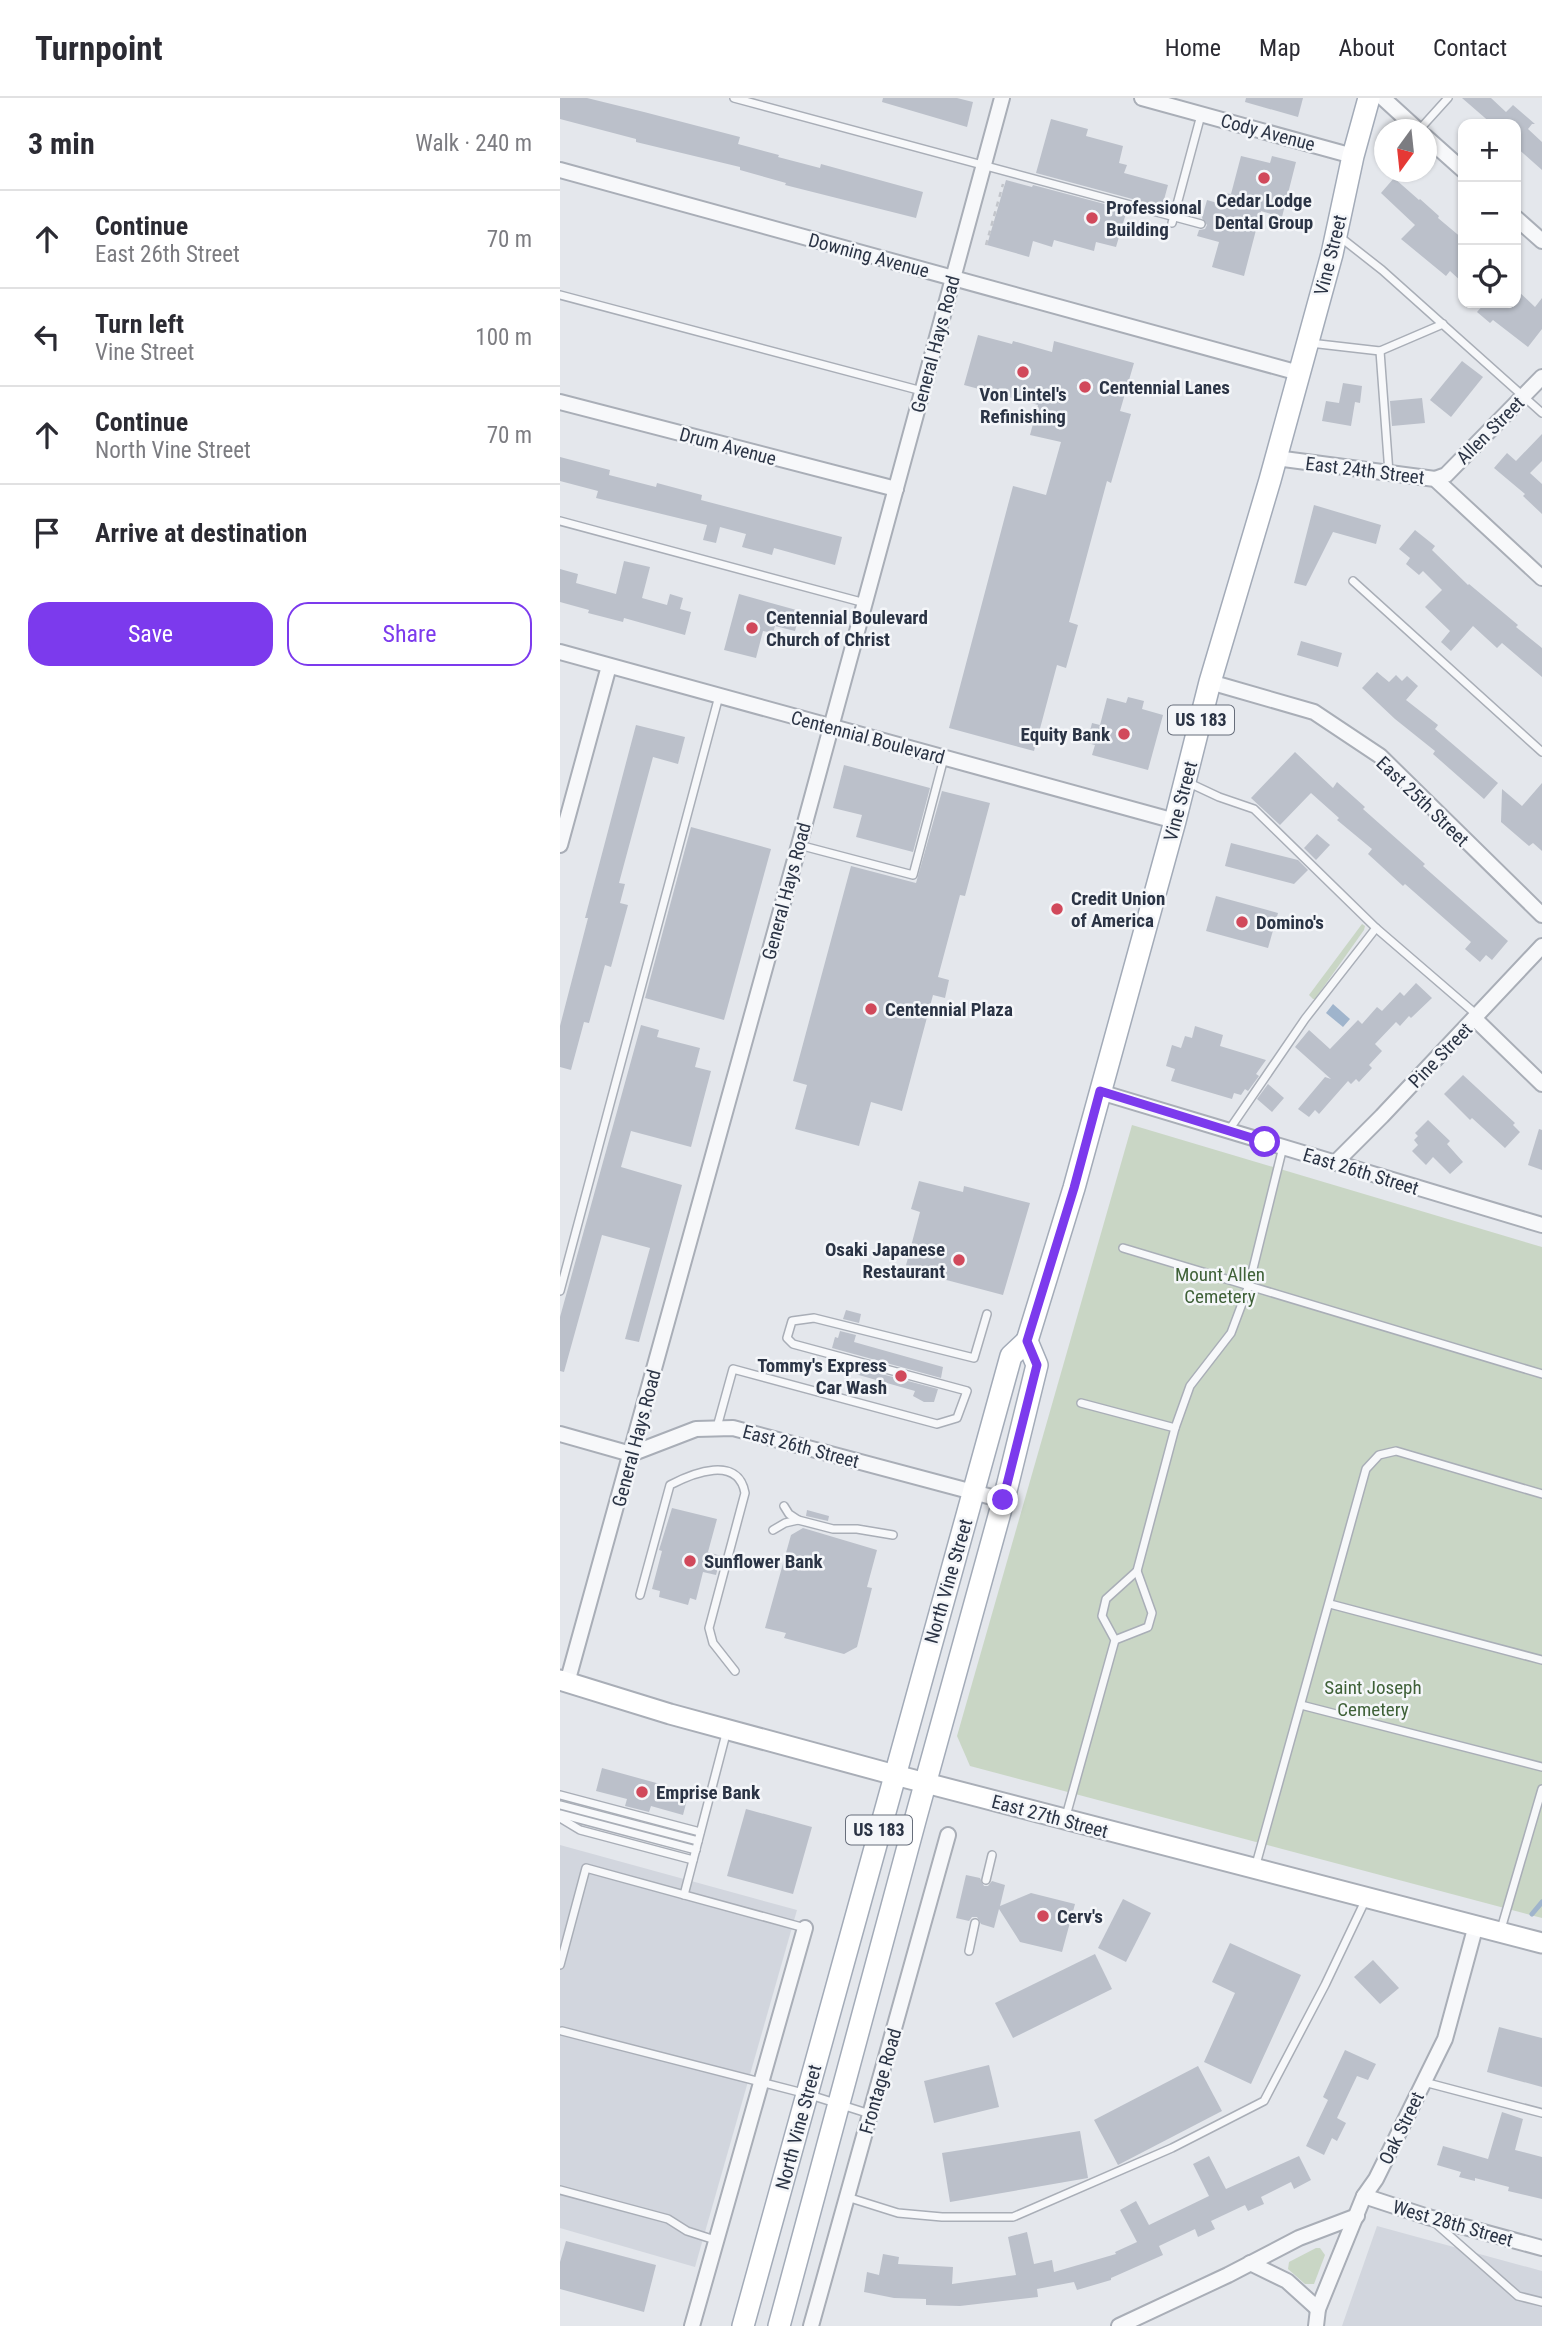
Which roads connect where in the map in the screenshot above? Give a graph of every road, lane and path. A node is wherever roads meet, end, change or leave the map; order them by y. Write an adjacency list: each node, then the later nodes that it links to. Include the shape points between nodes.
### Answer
1 (734, 98): 12 (lane)
2 (1002, 98): 12 (street, General Hays Road)
3 (1142, 98): 7 (street, Cody Avenue)
4 (1369, 98): 11 (main road, Vine Street / US 183)
5 (1383, 98): 8 (street)
6 (1448, 98): 9 (lane)
7 (1202, 114): 11 (street, Cody Avenue); 16 (lane)
8 (1406, 119)
9 (1428, 119)
10 (1437, 147): 13 (street)
11 (1353, 156): 19 (main road, Vine Street / US 183)
12 (984, 165): 16 (lane); 22 (street, General Hays Road)
13 (1458, 166)
14 (560, 170): 22 (street, Downing Avenue)
15 (1004, 182): 21 (path)
16 (1173, 220): 18 (lane)
17 (1521, 223): 20 (street)
18 (1201, 224)
19 (1337, 234): 24 (lane); 25 (main road, Vine Street / US 183)
20 (1542, 242)
21 (986, 244)
22 (953, 278): 27 (street, Downing Avenue); 29 (street, General Hays Road)
23 (560, 295): 29 (lane)
24 (1443, 324): 26 (lane); 30 (lane)
25 (1307, 343): 26 (lane); 27 (main road, Vine Street / US 183)
26 (1380, 351): 34 (lane)
27 (1299, 373): 33 (main road, Vine Street / US 183)
28 (1542, 376): 30 (street, Allen Street)
29 (922, 391): 36 (street, General Hays Road)
30 (1524, 396): 32 (lane); 35 (street, Allen Street, via 1446,475)
31 (560, 402): 36 (street, Drum Avenue)
32 (1542, 413)
33 (1276, 458): 34 (street, East 24th Street); 43 (main road, Vine Street / US 183)
34 (1389, 473): 35 (street, East 24th Street)
35 (1435, 479): 38 (street, East 24th Street)
36 (895, 489): 40 (street, General Hays Road)
37 (560, 521): 40 (lane)
38 (1542, 578)
39 (1353, 581): 46 (lane)
40 (865, 603): 45 (street, General Hays Road)
41 (560, 652): 42 (street, Centennial Boulevard)
42 (609, 666): 44 (street, Centennial Boulevard); 50 (street)
43 (1210, 682): 48 (main road, Vine Street / US 183); 52 (street, East 25th Street, via 1314,712 1380,757)
44 (719, 696): 45 (street, Centennial Boulevard); 64 (lane)
45 (831, 727): 47 (street, Centennial Boulevard); 51 (street, General Hays Road)
46 (1542, 752)
47 (944, 758): 49 (street, Centennial Boulevard); 51 (lane, via 913,875)
48 (1185, 781): 49 (main road, Vine Street / US 183); 53 (lane, via 1254,808)
49 (1175, 821): 57 (main road, Vine Street / US 183)
50 (560, 845)
51 (799, 845): 72 (street, General Hays Road)
52 (1542, 915)
53 (1376, 928): 55 (lane); 58 (lane, via 1305,1019)
54 (1542, 946): 55 (street, Pine Street)
55 (1476, 1017): 56 (street); 60 (street, Pine Street)
56 (1542, 1084)
57 (1100, 1091): 58 (street, East 26th Street); 66 (main road, Vine Street / US 183)
58 (1229, 1130): 59 (street, East 26th Street)
59 (1283, 1147): 60 (street, East 26th Street); 63 (lane)
60 (1335, 1163): 61 (street, East 26th Street)
61 (1542, 1225)
62 (1124, 1248): 63 (lane)
63 (1249, 1285): 67 (lane); 70 (lane, via 1231,1332 1191,1386)
64 (560, 1291)
65 (987, 1314): 69 (lane, via 974,1358 814,1318 792,1321 787,1338 793,1344 967,1391 957,1418 937,1424 733,1369)
66 (1027, 1341): 73 (main road, North Vine Street / US 183, via 1011,1356); 75 (main road, North Vine Street / US 183, via 1037,1365)
67 (1542, 1374)
68 (1081, 1403): 70 (lane)
69 (717, 1427): 72 (street, East 26th Street, via 696,1429); 73 (street, East 26th Street, via 750,1431)
70 (1175, 1428): 80 (lane)
71 (560, 1434): 72 (street)
72 (631, 1454): 86 (street, General Hays Road)
73 (973, 1492): 75 (street, East 26th Street); 90 (main road, North Vine Street / US 183)
74 (1542, 1494): 82 (lane, via 1396,1451 1379,1455 1366,1469)
75 (1003, 1500): 91 (main road, North Vine Street / US 183)
76 (784, 1506): 77 (lane)
77 (799, 1520): 78 (lane); 79 (lane, via 832,1529)
78 (773, 1530)
79 (893, 1535)
80 (1137, 1571): 83 (lane, via 1106,1600 1102,1616); 83 (lane, via 1152,1613 1148,1627)
81 (640, 1595): 85 (lane, via 670,1485 707,1471 736,1474 745,1493 709,1628 713,1643)
82 (1330, 1604): 84 (lane); 87 (lane)
83 (1115, 1640): 96 (lane)
84 (1542, 1660)
85 (735, 1671)
86 (564, 1681): 88 (main road, East 27th Street)
87 (1301, 1705): 89 (lane); 103 (lane)
88 (727, 1730): 90 (main road, East 27th Street); 97 (lane)
89 (1542, 1767)
90 (895, 1775): 91 (main road, East 27th Street); 117 (main road, North Vine Street / US 183)
91 (925, 1783): 96 (main road, East 27th Street); 118 (main road, North Vine Street / US 183)
92 (1542, 1788): 110 (lane)
93 (560, 1795): 97 (lane)
94 (560, 1805): 99 (lane)
95 (560, 1816): 100 (lane); 102 (lane, via 580,1830)
96 (1065, 1820): 103 (main road, East 27th Street)
97 (701, 1832): 99 (lane)
98 (948, 1835): 120 (street, Frontage Road)
99 (698, 1841): 100 (lane)
100 (696, 1850): 102 (lane)
101 (992, 1855): 104 (lane)
102 (693, 1860): 105 (lane)
103 (1255, 1868): 106 (main road, East 27th Street)
104 (986, 1880)
105 (684, 1895): 109 (lane); 113 (lane, via 586,1868)
106 (1367, 1897): 108 (main road, East 27th Street); 123 (lane, via 1264,2101 1172,2148 1014,2217 898,2213)
107 (975, 1923): 112 (lane)
108 (1476, 1925): 110 (main road, East 27th Street); 115 (street, Oak Street, via 1444,2039)
109 (805, 1928): 116 (street)
110 (1501, 1931): 111 (main road, East 27th Street)
111 (1542, 1942)
112 (969, 1951)
113 (560, 1965)
114 (561, 2033): 116 (lane)
115 (1424, 2082): 119 (lane); 122 (street, Oak Street)
116 (760, 2083): 117 (lane); 126 (street)
117 (807, 2094): 118 (lane); 132 (main road, North Vine Street / US 183)
118 (838, 2103): 120 (lane); 133 (main road, North Vine Street / US 183)
119 (1542, 2113)
120 (870, 2114): 123 (street, Frontage Road)
121 (560, 2190): 126 (lane, via 668,2219 687,2231)
122 (1364, 2196): 124 (street, Oak Street); 125 (street, West 28th Street)
123 (847, 2197): 134 (street, Frontage Road)
124 (1357, 2216): 128 (street); 130 (street, Oak Street)
125 (1428, 2217): 127 (street, West 28th Street); 129 (lane, via 1518,2296)
126 (715, 2239): 131 (street)
127 (1542, 2248)
128 (1250, 2263): 130 (street, via 1287,2281); 135 (street)
129 (1542, 2302)
130 (1318, 2309): 136 (street, Oak Street)
131 (692, 2326)
132 (743, 2326)
133 (779, 2326)
134 (811, 2326)
135 (1119, 2326)
136 (1316, 2326)

